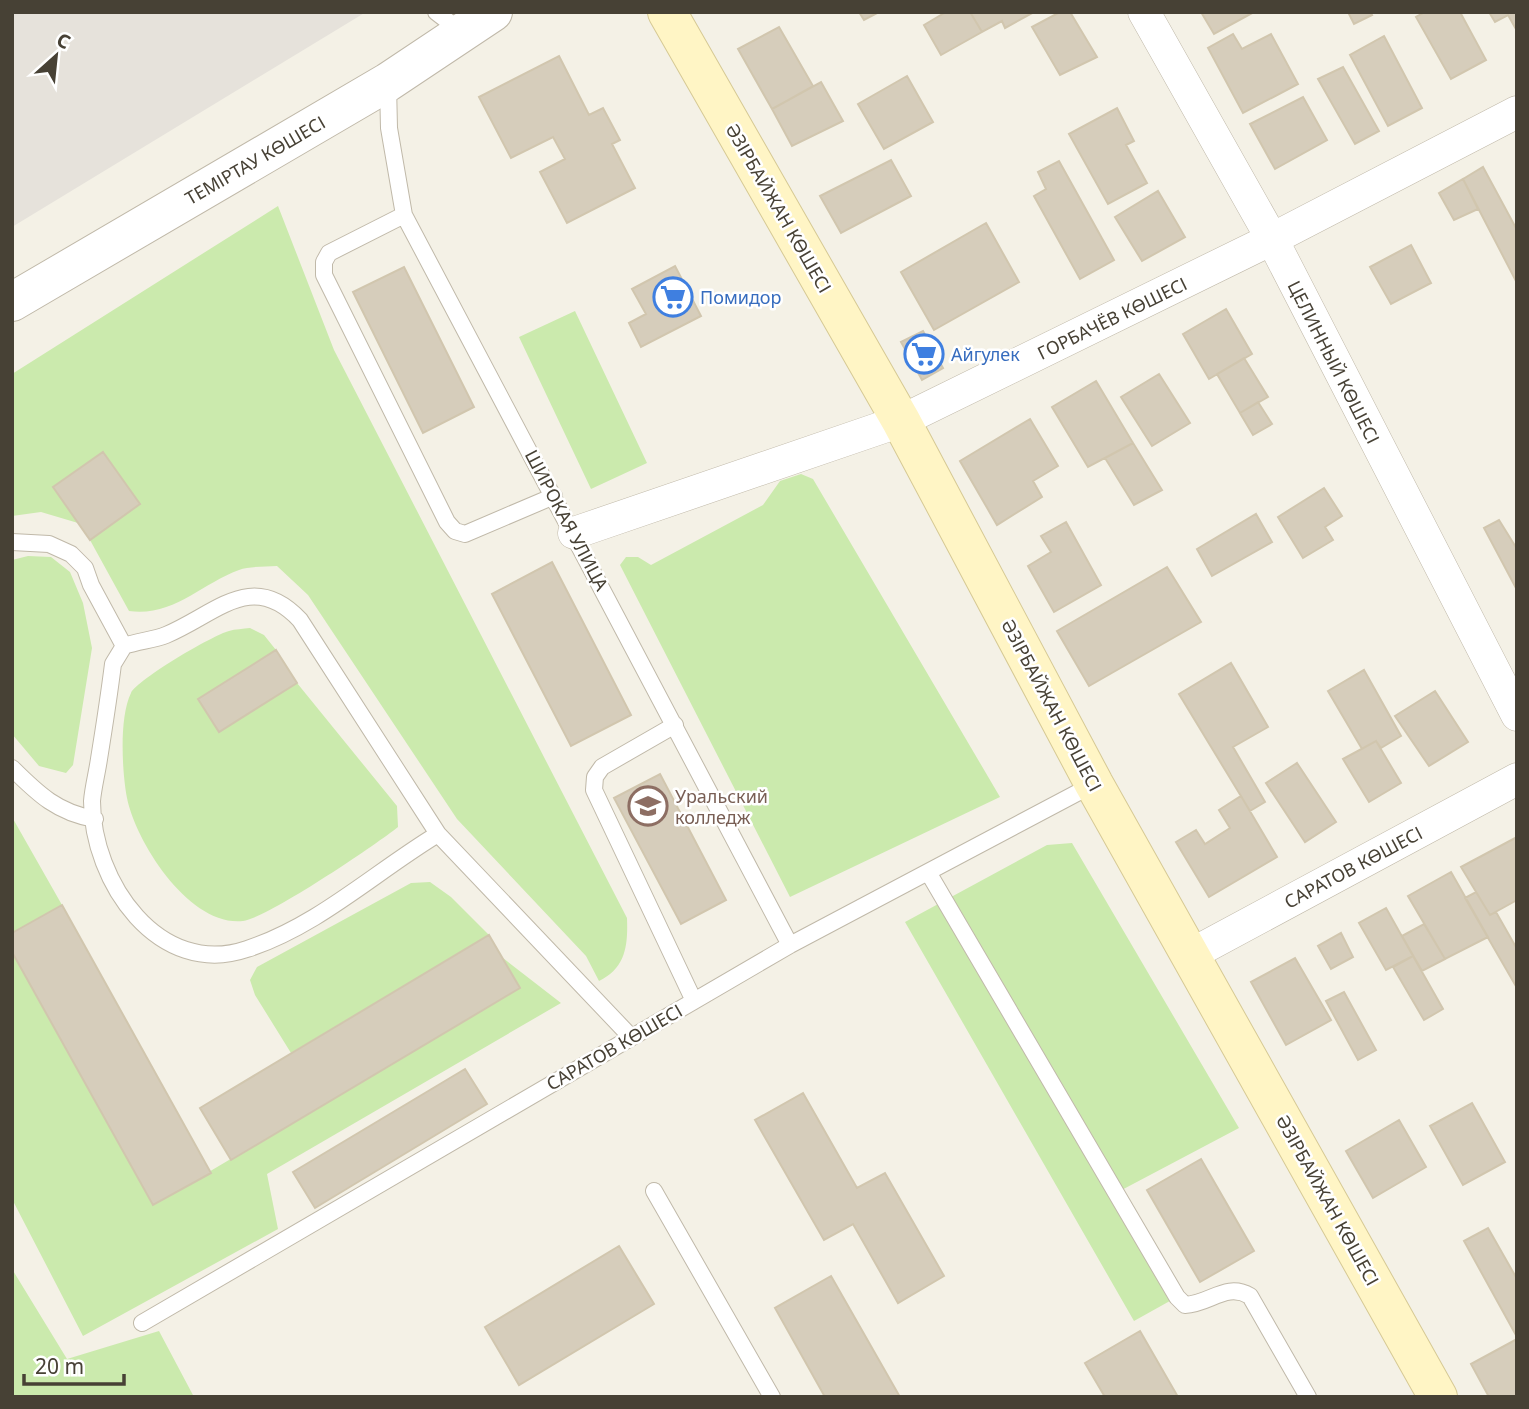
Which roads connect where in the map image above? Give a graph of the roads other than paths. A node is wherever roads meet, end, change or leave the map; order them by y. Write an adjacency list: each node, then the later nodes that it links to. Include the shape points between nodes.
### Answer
1 (667, 12): 9 (main road, ӘЗІРБАЙЖАН КӨШЕСІ)
2 (1144, 12): 7 (street, ЦЕЛИННЫЙ КӨШЕСІ)
3 (464, 19): 4 (street, ТЕМІРТАУ КӨШЕСІ)
4 (388, 82): 6 (lane, ШИРОКАЯ УЛИЦА, via 389,128); 8 (street, ТЕМІРТАУ КӨШЕСІ)
5 (1517, 112): 7 (street, ГОРБАЧЁВ КӨШЕСІ)
6 (404, 215): 10 (lane, ШИРОКАЯ УЛИЦА); 10 (lane, via 329,253 324,275 447,522 466,534)
7 (1272, 239): 9 (street, ГОРБАЧЁВ КӨШЕСІ); 14 (street, ЦЕЛИННЫЙ КӨШЕСІ)
8 (12, 302)
9 (901, 421): 11 (street, ГОРБАЧЁВ КӨШЕСІ); 18 (main road, ӘЗІРБАЙЖАН КӨШЕСІ)
10 (554, 496): 11 (lane, ШИРОКАЯ УЛИЦА)
11 (574, 533): 15 (lane, ШИРОКАЯ УЛИЦА)
12 (12, 542): 13 (lane, via 49,544 71,554 85,568)
13 (124, 646): 19 (lane, via 113,664 92,802); 20 (lane, via 164,636 231,601 257,594 284,603 300,620)
14 (1517, 715)
15 (675, 725): 22 (lane, ШИРОКАЯ УЛИЦА); 24 (lane, via 602,767 594,790)
16 (12, 768): 19 (lane, via 45,801 74,816)
17 (1517, 779): 23 (street, САРАТОВ КӨШЕСІ)
18 (1094, 785): 21 (lane, САРАТОВ КӨШЕСІ); 23 (main road, ӘЗІРБАЙЖАН КӨШЕСІ)
19 (95, 819): 20 (lane, via 114,887 134,914 157,936 184,952 215,957 248,949 313,919)
20 (438, 834): 25 (lane)
21 (928, 872): 22 (lane, САРАТОВ КӨШЕСІ); 29 (lane, via 1177,1297 1185,1305 1239,1289 1250,1296)
22 (790, 945): 24 (lane, САРАТОВ КӨШЕСІ)
23 (1190, 955): 30 (main road, ӘЗІРБАЙЖАН КӨШЕСІ)
24 (694, 1001): 25 (lane, САРАТОВ КӨШЕСІ)
25 (631, 1037): 27 (lane, САРАТОВ КӨШЕСІ)
26 (654, 1191): 28 (lane)
27 (142, 1323)
28 (772, 1397)
29 (1308, 1397)
30 (1438, 1397)

